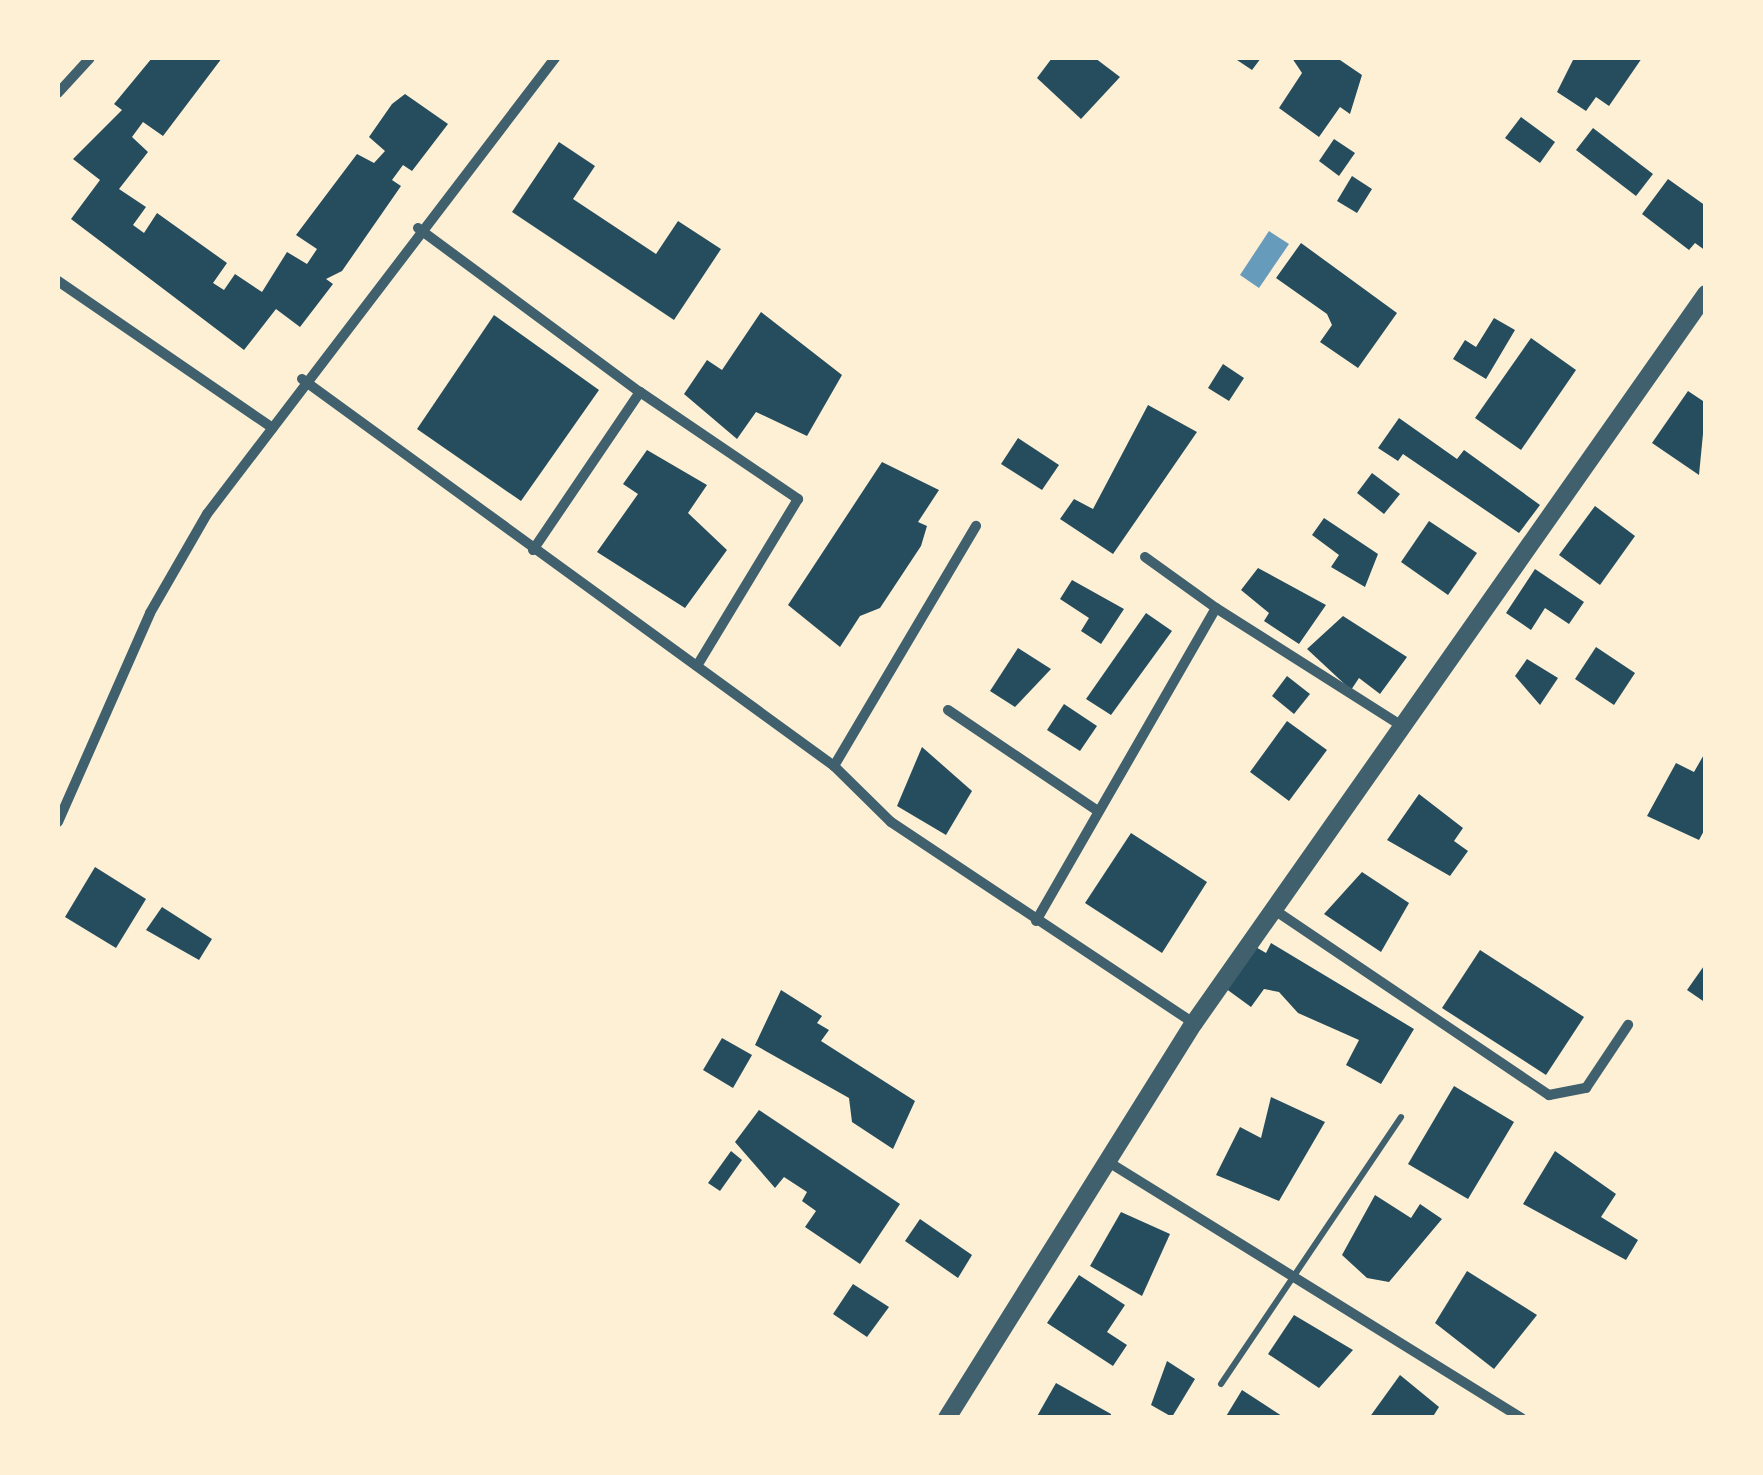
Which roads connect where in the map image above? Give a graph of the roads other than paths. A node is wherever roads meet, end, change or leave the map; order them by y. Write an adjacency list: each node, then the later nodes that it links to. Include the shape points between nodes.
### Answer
1 (90, 58): 3 (street)
2 (555, 58): 4 (street)
3 (58, 94)
4 (418, 228): 7 (street); 8 (street)
5 (58, 281): 9 (street)
6 (1706, 294): 16 (street)
7 (302, 379): 9 (street); 11 (street)
8 (640, 392): 11 (street); 14 (street, via 798,498)
9 (274, 428): 19 (street, via 207,514 150,614)
10 (976, 526): 17 (street)
11 (533, 550): 14 (street)
12 (1145, 556): 13 (street)
13 (1216, 608): 16 (street); 18 (street)
14 (697, 666): 17 (street)
15 (948, 710): 18 (street)
16 (1400, 724): 20 (street)
17 (834, 766): 21 (street, via 890,822)
18 (1095, 809): 21 (street)
19 (58, 822)
20 (1272, 908): 22 (street); 23 (street, via 1549,1095 1586,1088)
21 (1036, 920): 22 (street)
22 (1194, 1022): 25 (street)
23 (1628, 1025)
24 (1401, 1117): 26 (lane)
25 (1110, 1163): 26 (street); 28 (street)
26 (1294, 1277): 27 (lane); 29 (street)
27 (1221, 1384)
28 (948, 1418)
29 (1521, 1418)

